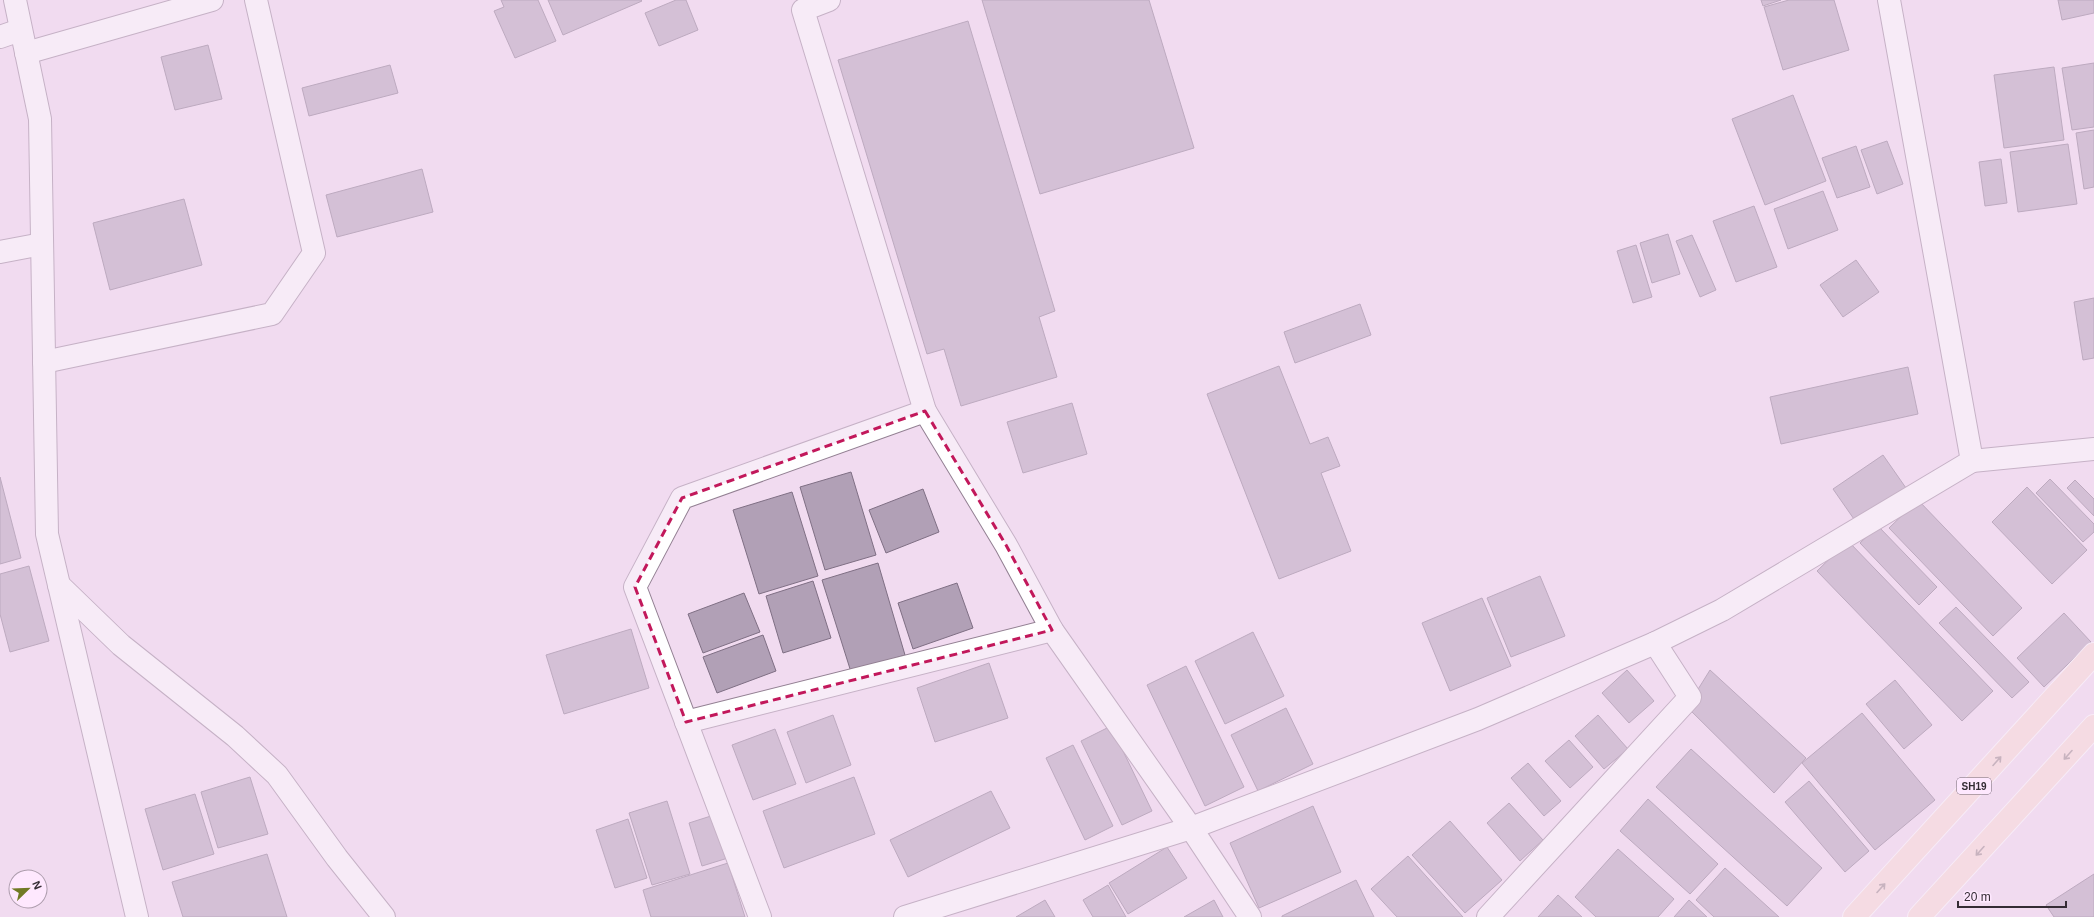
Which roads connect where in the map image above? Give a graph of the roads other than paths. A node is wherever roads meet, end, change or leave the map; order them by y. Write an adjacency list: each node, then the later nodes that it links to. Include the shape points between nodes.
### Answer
1 (15, 0): 6 (street)
2 (212, 0): 8 (street)
3 (256, 0): 11 (street, via 314,253 272,314)
4 (829, 0): 12 (street, via 803,10)
5 (1889, 0): 14 (street)
6 (20, 30): 7 (street); 8 (street)
7 (0, 37)
8 (26, 53): 9 (street, via 40,119)
9 (42, 244): 10 (street); 11 (street)
10 (0, 252)
11 (44, 362): 15 (street, via 47,534)
12 (924, 411): 16 (street, via 1006,545); 19 (street, via 682,498 635,587)
13 (2094, 449): 14 (street)
14 (1972, 461): 17 (street, via 1722,610)
15 (59, 585): 22 (street); 23 (street, via 121,645 235,736 277,775 337,858)
16 (1052, 630): 19 (street); 21 (street)
17 (1655, 643): 21 (street, via 1478,719); 27 (street, via 1690,697)
18 (2094, 654): 28 (main road, SH19, one-way to 18)
19 (686, 722): 24 (street)
20 (2094, 726): 29 (main road, one-way to 29)
21 (1191, 828): 25 (street); 26 (street)
22 (137, 917)
23 (384, 917)
24 (760, 917)
25 (905, 917)
26 (1250, 917)
27 (1488, 917)
28 (1854, 917)
29 (1920, 917)

